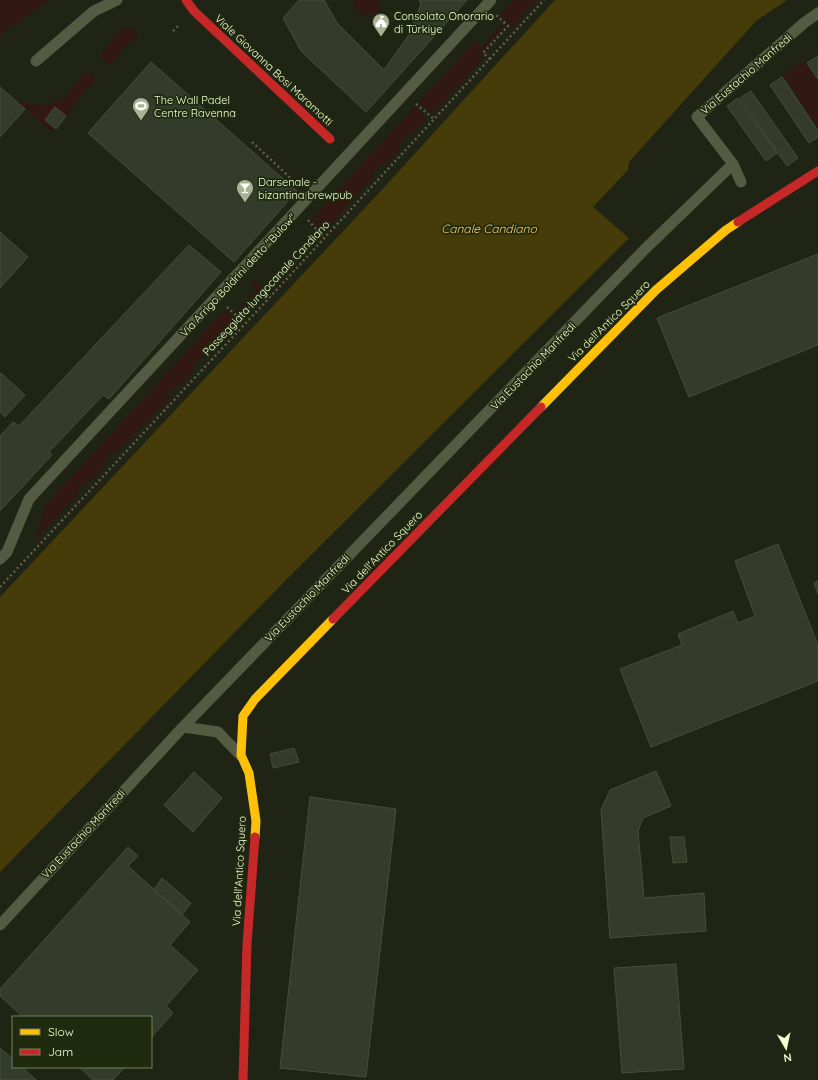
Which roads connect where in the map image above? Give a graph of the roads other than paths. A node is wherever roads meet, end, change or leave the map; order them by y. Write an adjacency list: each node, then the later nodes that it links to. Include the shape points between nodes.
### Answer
1 (117, 0): 5 (lane, via 94,11)
2 (186, 0): 6 (street, Viale Giovanna Bosi Maramotti, via 194,11)
3 (491, 0): 10 (lane, Via Arrigo Boldrini detto "Bulow", via 29,499 7,552)
4 (818, 13): 7 (lane, Via Eustachio Manfredi, via 697,117)
5 (36, 61)
6 (330, 139)
7 (733, 164): 9 (lane); 11 (lane, Via Eustachio Manfredi, via 646,249)
8 (818, 171): 12 (street, Via dell'Antico Squero, via 726,230 656,290 255,699 243,716)
9 (741, 182)
10 (0, 559)
11 (183, 727): 12 (lane, via 218,732); 13 (lane, Via Eustachio Manfredi)
12 (241, 755): 14 (street, Via dell'Antico Squero, via 249,773 256,821 247,944)
13 (0, 925)
14 (243, 1080)

